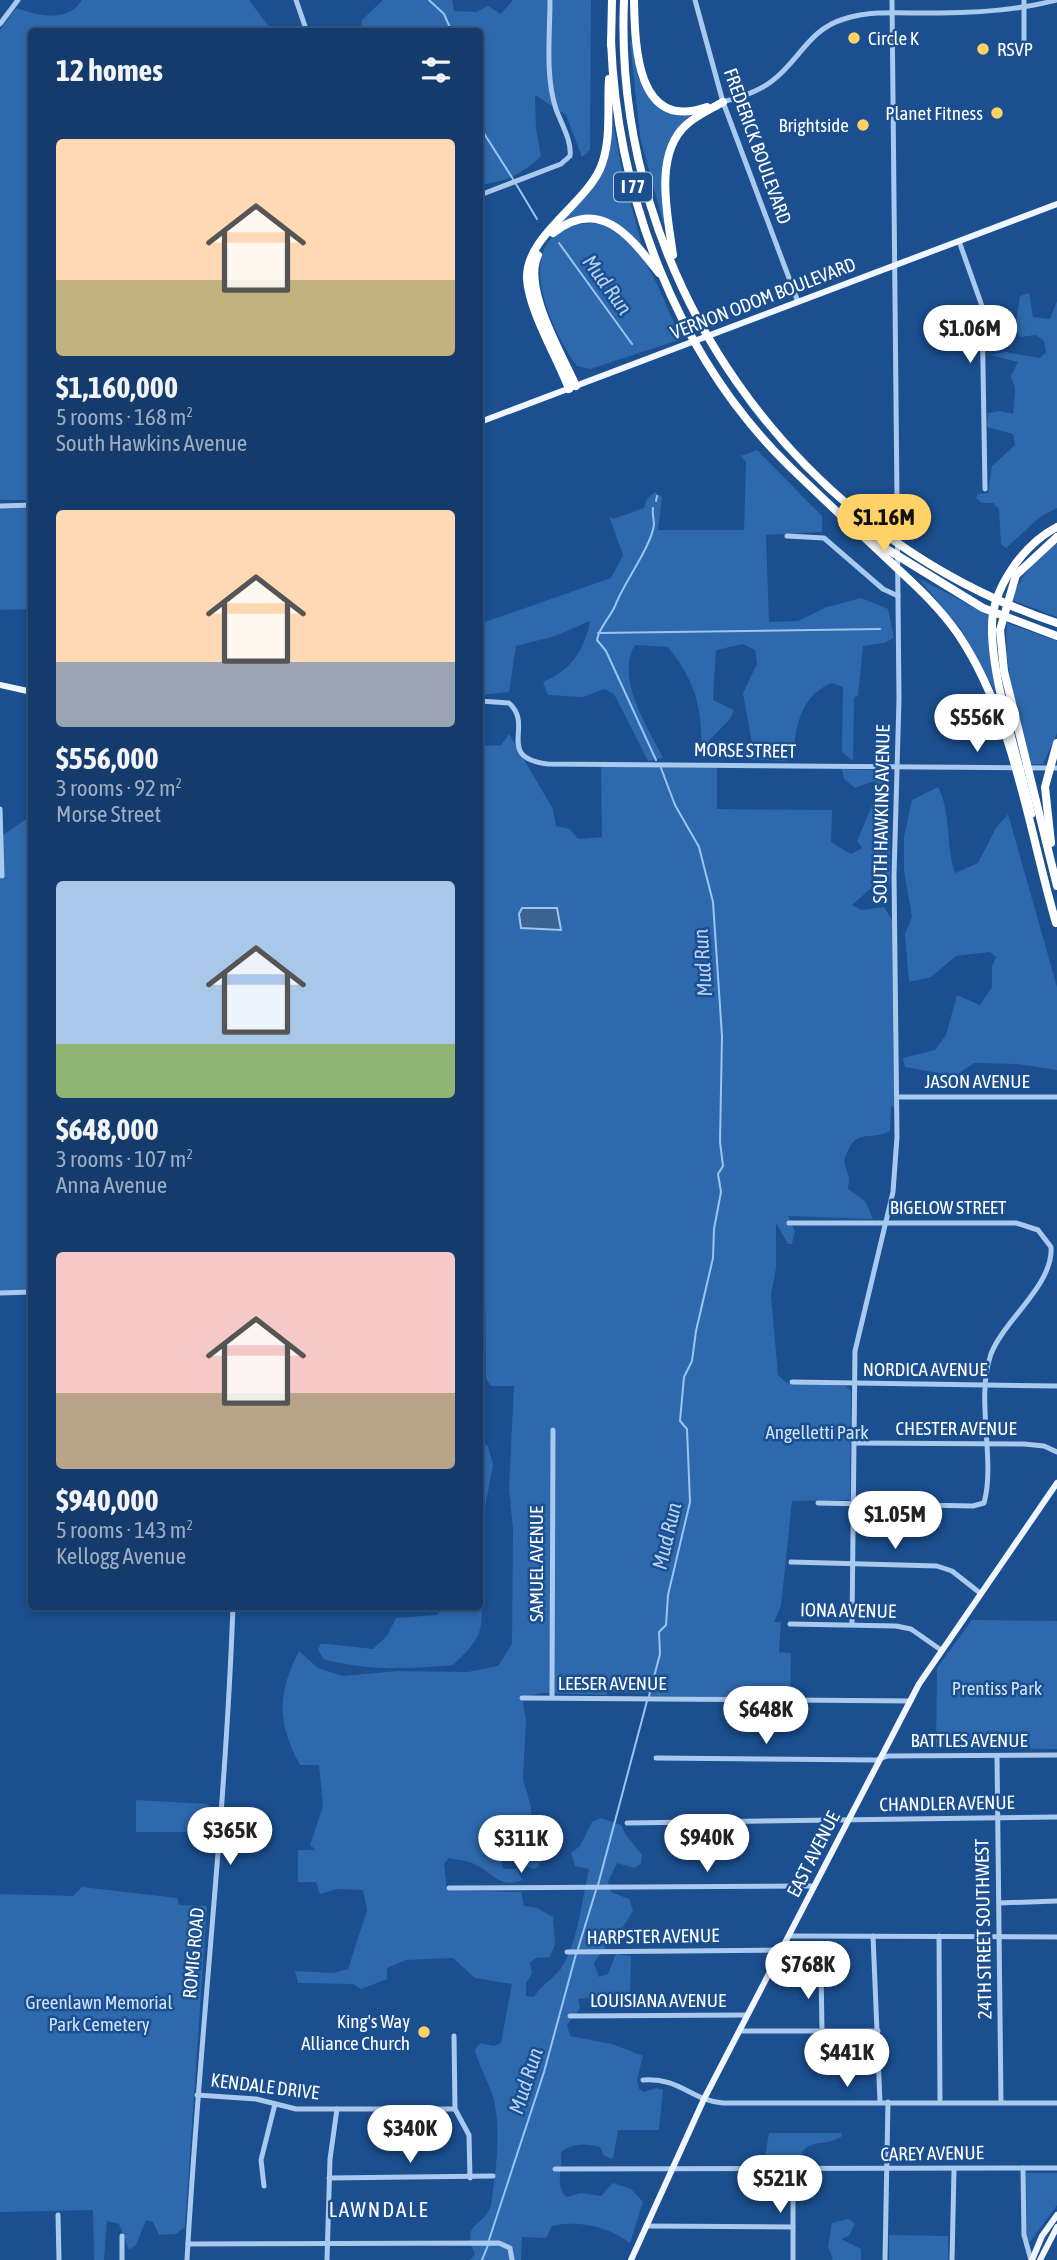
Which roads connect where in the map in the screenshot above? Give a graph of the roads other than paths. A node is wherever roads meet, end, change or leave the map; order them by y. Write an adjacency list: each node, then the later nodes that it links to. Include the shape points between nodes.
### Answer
1 (18, 0): 13 (street)
2 (296, 0): 14 (street)
3 (550, 0): 18 (street, via 553,96 571,152 561,163)
4 (612, 0): 15 (highway, I 77)
5 (624, 0): 21 (highway, I 77, via 628,86 637,148 654,214)
6 (634, 0): 17 (highway, via 639,65 651,94 664,106 680,111)
7 (695, 0): 17 (street, FREDERICK BOULEVARD)
8 (892, 0): 12 (street, SOUTH HAWKINS AVENUE)
9 (1024, 0): 11 (street)
10 (1057, 0): 11 (street)
11 (1024, 8): 12 (street); 16 (street)
12 (892, 13): 17 (street, via 855,16 827,26 811,37 773,81); 22 (street, SOUTH HAWKINS AVENUE)
13 (0, 24)
14 (306, 28)
15 (611, 41): 23 (highway, I 77, via 616,109 628,168); 25 (highway, via 603,162 578,202 540,242 527,267 529,291)
16 (1024, 51)
17 (723, 103): 21 (highway, via 685,126 671,152 667,202); 24 (street, FREDERICK BOULEVARD)
18 (483, 194)
19 (1057, 204): 20 (main road, VERNON ODOM BOULEVARD)
20 (959, 241): 22 (main road, VERNON ODOM BOULEVARD); 27 (street, via 982,306)
21 (674, 265): 36 (highway, I 77, via 715,349 756,411 813,476 911,555 976,591)
22 (894, 266): 24 (main road, VERNON ODOM BOULEVARD); 35 (street, SOUTH HAWKINS AVENUE)
23 (665, 281): 25 (highway, via 633,239 610,224 577,222 549,237 536,260 534,289); 33 (highway, I 77, via 700,354 759,435)
24 (798, 302): 25 (main road, VERNON ODOM BOULEVARD)
25 (572, 387): 26 (main road, VERNON ODOM BOULEVARD)
26 (483, 421)
27 (985, 489)
28 (28, 505): 29 (street)
29 (0, 506)
30 (1057, 527): 34 (highway, via 1027,549)
31 (787, 536): 35 (street, via 824,538 883,589)
32 (1057, 537): 34 (highway, via 1028,561)
33 (882, 551): 37 (highway, via 984,608); 42 (highway, via 943,613 971,654)
34 (1005, 592): 42 (highway, via 996,629 1000,686)
35 (898, 596): 43 (street, SOUTH HAWKINS AVENUE)
36 (1057, 623)
37 (1057, 636)
38 (0, 685): 39 (main road)
39 (28, 691)
40 (483, 701): 43 (street, MORSE STREET, via 507,701 514,707 519,719 519,750 535,763)
41 (1057, 743): 48 (highway, via 1046,780)
42 (1017, 751): 45 (highway)
43 (898, 766): 44 (street, MORSE STREET); 50 (street, SOUTH HAWKINS AVENUE, via 894,863)
44 (1057, 768)
45 (1024, 784): 48 (highway); 49 (highway)
46 (0, 809): 47 (street)
47 (2, 876)
48 (1056, 884)
49 (1056, 925)
50 (898, 1097): 51 (street, JASON AVENUE); 53 (street, SOUTH HAWKINS AVENUE, via 894,1181)
51 (1057, 1097)
52 (789, 1223): 53 (street, BIGELOW STREET)
53 (886, 1223): 57 (street, SOUTH HAWKINS AVENUE, via 858,1330); 58 (street, BIGELOW STREET, via 1016,1223 1035,1228 1049,1241 1048,1265 994,1348)
54 (28, 1292): 55 (street)
55 (0, 1293)
56 (792, 1382): 57 (street, NORDICA AVENUE)
57 (853, 1384): 58 (street, NORDICA AVENUE); 61 (street, SOUTH HAWKINS AVENUE)
58 (987, 1385): 59 (street, NORDICA AVENUE); 62 (street, BIGELOW STREET)
59 (1057, 1386)
60 (553, 1430): 75 (street, SAMUEL AVENUE)
61 (854, 1443): 62 (street, CHESTER AVENUE); 66 (street, SOUTH HAWKINS AVENUE)
62 (985, 1444): 63 (street, CHESTER AVENUE, via 1037,1445); 66 (street, BIGELOW STREET, via 985,1500 979,1506)
63 (1057, 1451)
64 (1057, 1483): 69 (main road, EAST AVENUE)
65 (818, 1503): 66 (street)
66 (852, 1503): 68 (street, SOUTH HAWKINS AVENUE)
67 (791, 1562): 68 (street)
68 (852, 1564): 69 (street, via 942,1567); 72 (street, SOUTH HAWKINS AVENUE)
69 (980, 1593): 73 (main road, EAST AVENUE)
70 (233, 1610): 104 (street, ROMIG ROAD)
71 (790, 1624): 72 (street, IONA AVENUE)
72 (852, 1624): 73 (street, IONA AVENUE, via 905,1627)
73 (941, 1650): 76 (main road, EAST AVENUE)
74 (522, 1698): 75 (street, LEESER AVENUE)
75 (552, 1698): 76 (street, LEESER AVENUE)
76 (911, 1701): 80 (main road, EAST AVENUE)
77 (1057, 1755): 78 (street, BATTLES AVENUE)
78 (997, 1756): 80 (street, BATTLES AVENUE); 82 (street, 24TH STREET SOUTHWEST)
79 (656, 1758): 80 (street, BATTLES AVENUE)
80 (881, 1758): 83 (main road, EAST AVENUE)
81 (1057, 1817): 82 (street, CHANDLER AVENUE)
82 (998, 1818): 83 (street, CHANDLER AVENUE); 88 (street, 24TH STREET SOUTHWEST)
83 (848, 1821): 84 (street, CHANDLER AVENUE); 85 (main road, EAST AVENUE)
84 (627, 1823)
85 (814, 1886): 86 (street); 89 (main road, EAST AVENUE)
86 (449, 1888)
87 (1057, 1901): 88 (street)
88 (999, 1903): 92 (street, 24TH STREET SOUTHWEST)
89 (789, 1936): 90 (street); 94 (main road, EAST AVENUE)
90 (873, 1937): 91 (street); 101 (street)
91 (939, 1937): 92 (street); 108 (street)
92 (999, 1937): 93 (street); 109 (street, 24TH STREET SOUTHWEST)
93 (1057, 1937)
94 (782, 1950): 95 (street, HARPSTER AVENUE); 97 (main road, EAST AVENUE)
95 (574, 1952)
96 (821, 1970): 100 (street)
97 (747, 2015): 98 (street, LOUISIANA AVENUE); 99 (main road, EAST AVENUE)
98 (570, 2016)
99 (740, 2031): 100 (street, LOUISIANA AVENUE); 105 (main road, EAST AVENUE)
100 (822, 2031): 101 (street, LOUISIANA AVENUE)
101 (878, 2031): 106 (street)
102 (454, 2036): 113 (street)
103 (643, 2080): 105 (street, via 665,2079)
104 (197, 2095): 111 (street, KENDALE DRIVE); 132 (street, ROMIG ROAD)
105 (704, 2099): 106 (street, via 723,2103); 118 (main road, EAST AVENUE)
106 (880, 2102): 107 (street)
107 (888, 2102): 108 (street); 117 (street)
108 (940, 2102): 109 (street)
109 (1002, 2102): 110 (street)
110 (1057, 2103)
111 (275, 2104): 112 (street, KENDALE DRIVE); 124 (street, via 261,2160)
112 (337, 2109): 113 (street, KENDALE DRIVE); 122 (street)
113 (455, 2109): 123 (street, via 469,2135)
114 (1023, 2168): 115 (street, CAREY AVENUE); 120 (street, CAREY AVENUE); 142 (street, via 1024,2235)
115 (1057, 2168)
116 (555, 2169): 118 (street, CAREY AVENUE)
117 (887, 2169): 119 (street, CAREY AVENUE); 120 (street, CAREY AVENUE); 140 (street)
118 (670, 2170): 119 (street, CAREY AVENUE); 127 (main road, EAST AVENUE)
119 (793, 2170): 128 (street)
120 (954, 2170): 141 (street)
121 (493, 2176): 123 (street)
122 (329, 2178): 123 (street); 131 (street)
123 (470, 2178)
124 (264, 2186)
125 (58, 2215): 133 (street)
126 (1057, 2215): 142 (main road)
127 (646, 2226): 128 (street); 138 (main road, EAST AVENUE)
128 (793, 2227): 139 (street)
129 (1057, 2227): 143 (main road)
130 (122, 2236): 134 (street)
131 (328, 2243): 132 (street); 136 (street); 137 (street, via 492,2242 511,2250)
132 (188, 2244): 135 (street, ROMIG ROAD)
133 (59, 2260)
134 (122, 2260)
135 (187, 2260)
136 (327, 2260)
137 (512, 2260)
138 (631, 2260)
139 (793, 2260)
140 (885, 2260)
141 (952, 2260)
142 (1031, 2260)
143 (1040, 2260)

